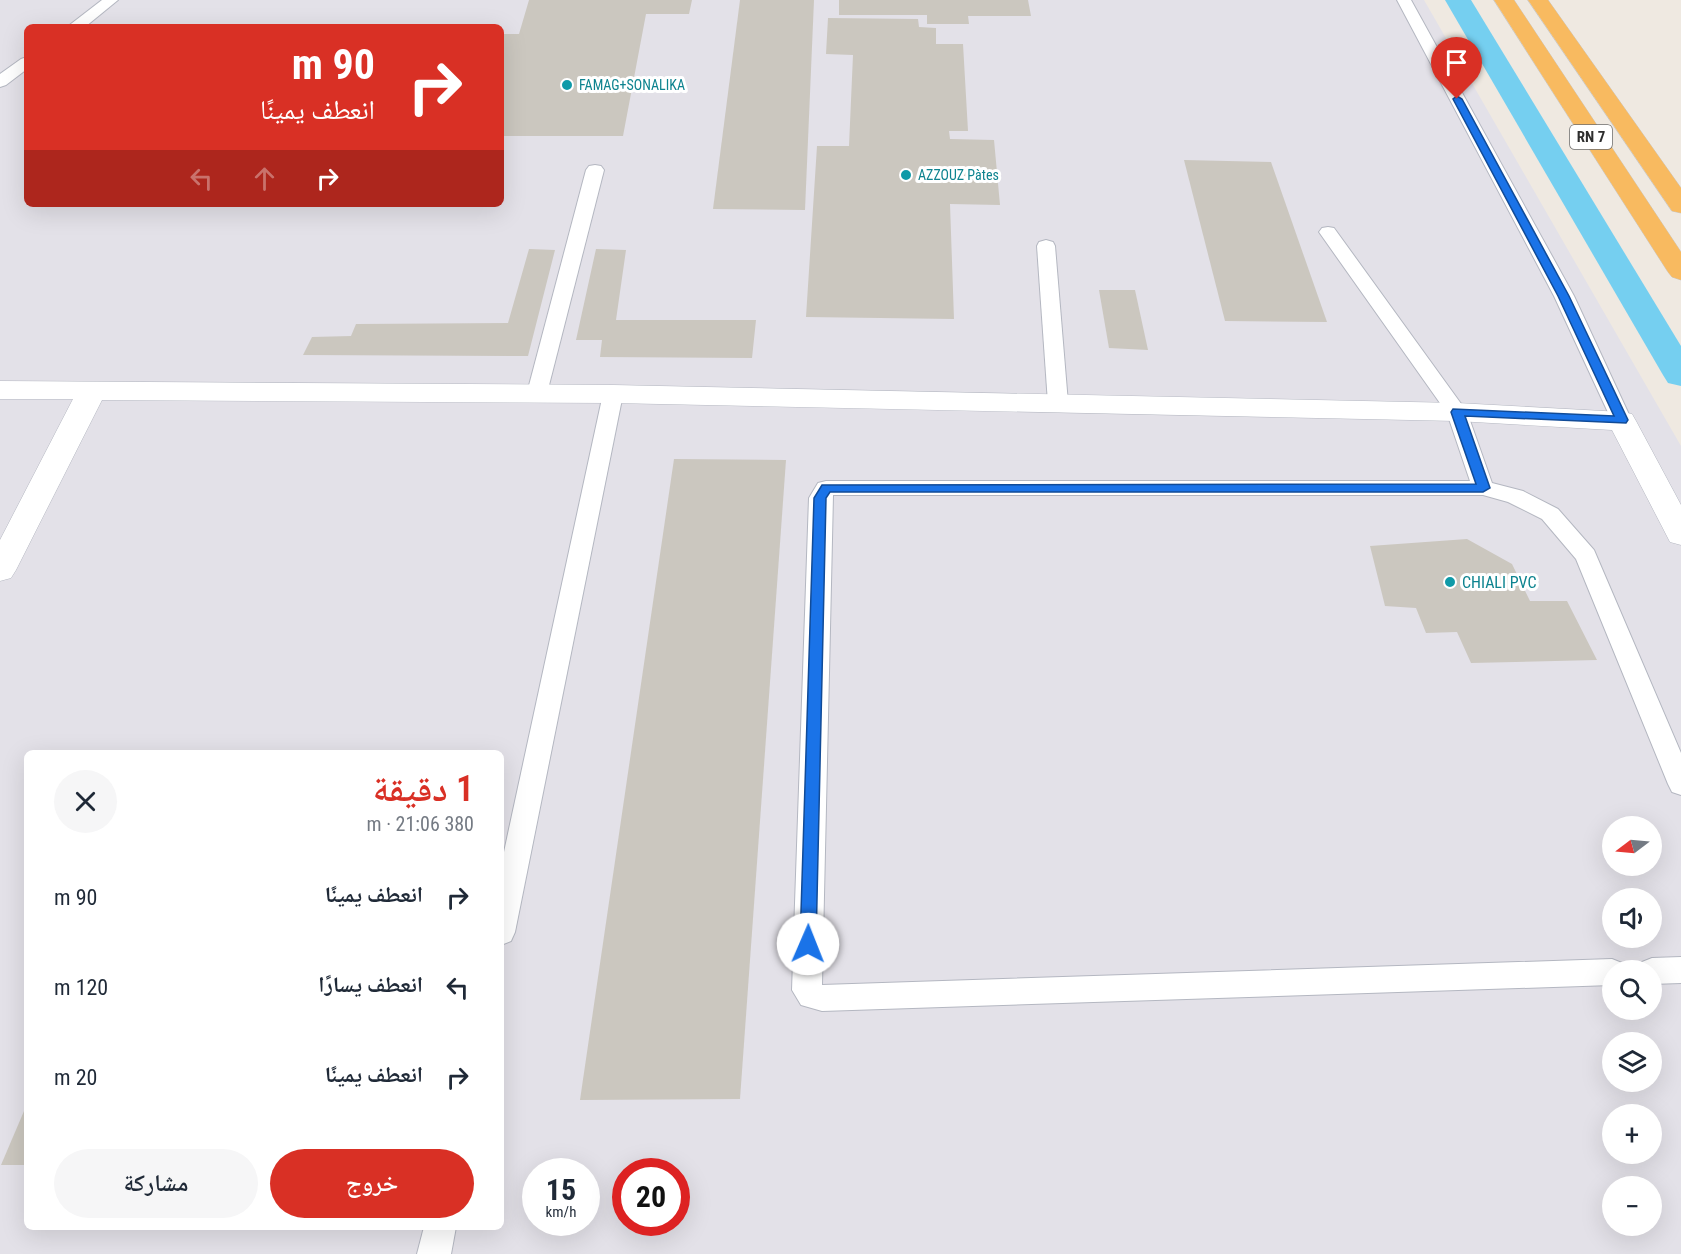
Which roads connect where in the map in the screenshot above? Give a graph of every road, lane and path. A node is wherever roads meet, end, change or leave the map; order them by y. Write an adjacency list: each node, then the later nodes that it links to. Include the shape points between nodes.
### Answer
1 (111, 0): 5 (lane)
2 (1404, 0): 19 (lane, via 1564,296)
3 (1504, 0): 12 (highway, RN 7)
4 (1538, 0): 9 (highway, RN 7)
5 (79, 24)
6 (24, 64): 7 (lane)
7 (0, 82)
8 (595, 170): 15 (lane)
9 (1681, 206)
10 (1328, 232): 18 (lane)
11 (1046, 246): 17 (lane)
12 (1681, 272)
13 (0, 390): 14 (street)
14 (92, 391): 15 (street); 22 (street)
15 (537, 393): 16 (street)
16 (613, 394): 17 (street); 24 (lane)
17 (1058, 403): 18 (street)
18 (1457, 412): 19 (street); 20 (lane)
19 (1622, 420): 21 (street)
20 (1483, 488): 23 (lane, via 1515,496 1550,514 1586,556); 27 (lane, via 826,488 820,498 807,990 811,996 822,998)
21 (1681, 534)
22 (0, 570)
23 (1681, 784)
24 (504, 918)
25 (1681, 970): 26 (lane)
26 (1662, 971)
27 (1602, 972)
28 (439, 1230): 29 (lane)
29 (434, 1254)

